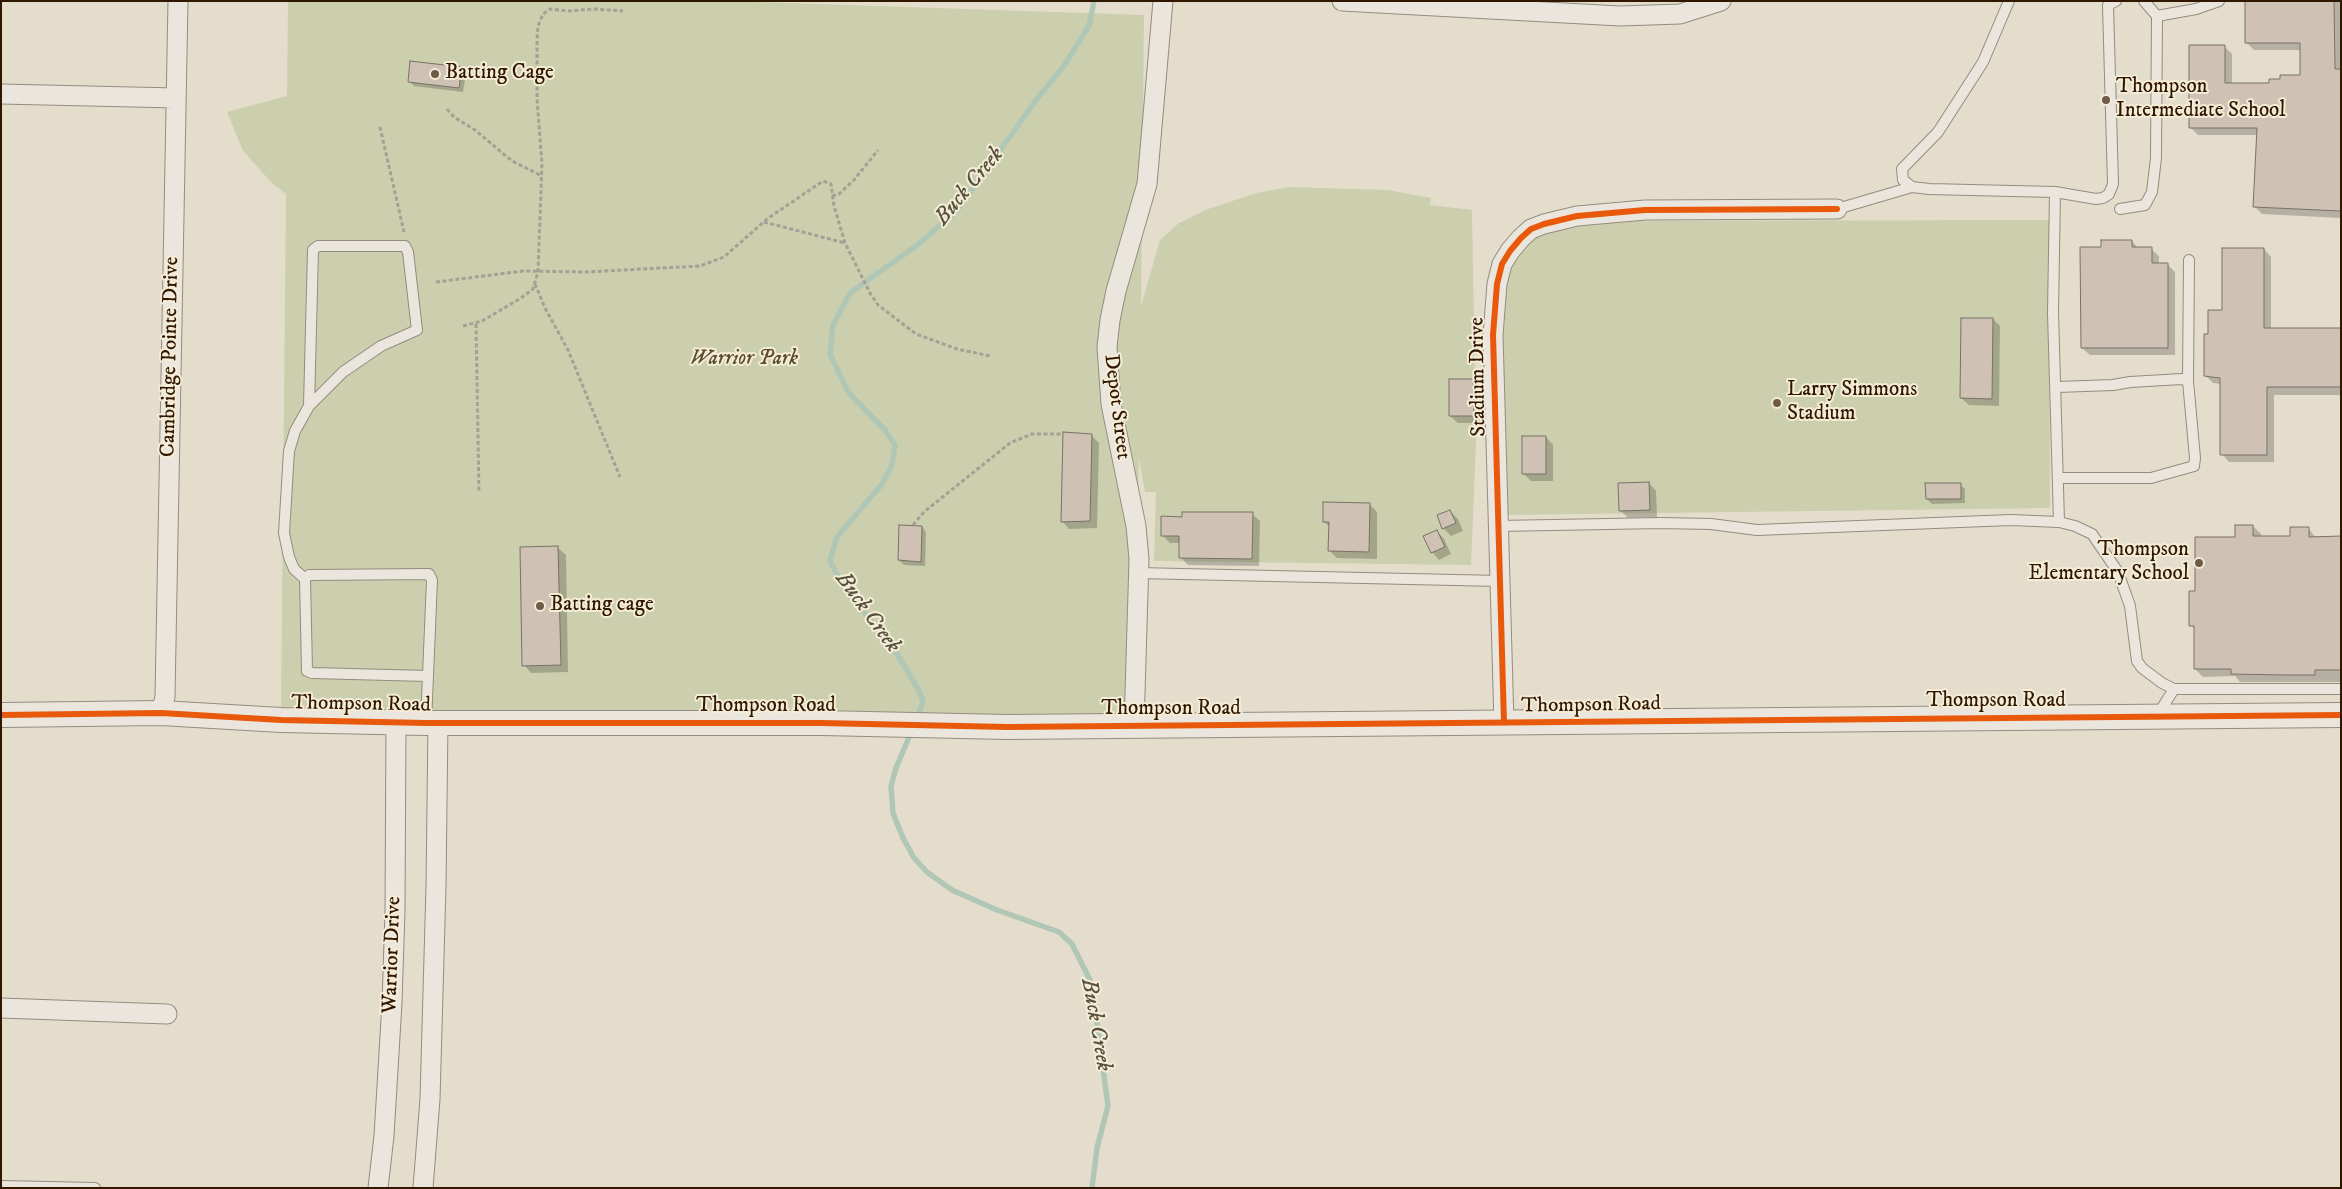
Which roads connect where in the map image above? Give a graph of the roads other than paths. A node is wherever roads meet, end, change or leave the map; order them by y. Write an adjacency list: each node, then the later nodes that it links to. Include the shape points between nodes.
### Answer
1 (178, 1): 11 (street, Cambridge Pointe Drive)
2 (1163, 1): 23 (street, Depot Street, via 1147,184 1116,291 1107,347 1111,404 1136,526)
3 (1342, 1): 4 (street, via 1620,16 1680,14)
4 (1721, 1)
5 (2009, 1): 12 (lane, via 1983,62 1938,132 1902,169 1903,180)
6 (2116, 1): 13 (lane, via 2108,5 2113,184 2109,194 2096,199)
7 (2144, 1): 9 (lane)
8 (2219, 1): 9 (lane)
9 (2157, 16): 15 (lane, via 2156,158 2152,192 2145,205)
10 (1, 94): 11 (street)
11 (176, 98): 29 (street, Cambridge Pointe Drive, via 165,687)
12 (1912, 187): 13 (lane); 14 (lane)
13 (2055, 192): 18 (lane, via 2052,266)
14 (1837, 209): 22 (street, Stadium Drive, via 1599,213 1544,224 1521,238 1502,264 1494,309)
15 (2120, 209)
16 (2189, 260): 17 (lane)
17 (2188, 381): 18 (lane, via 2173,379); 20 (lane, via 2194,466 2151,478)
18 (2057, 388): 20 (lane)
19 (309, 406): 19 (lane, via 313,250 318,246 405,246 417,330 360,359 342,372); 24 (lane, via 295,431 289,451 284,532 289,557)
20 (2059, 478): 21 (lane)
21 (2059, 522): 22 (lane, via 2011,520 1757,530 1686,523); 27 (lane, via 2092,534 2118,572 2130,606 2137,661 2162,683)
22 (1498, 526): 25 (street, Stadium Drive)
23 (1137, 573): 25 (lane); 36 (street, Depot Street)
24 (305, 579): 26 (lane, via 307,671); 26 (lane, via 309,575 429,574 432,580)
25 (1500, 581): 35 (street, Stadium Drive)
26 (428, 676): 34 (lane)
27 (2174, 688): 28 (lane); 32 (lane)
28 (2341, 689)
29 (161, 713): 30 (street, Thompson Road); 33 (street, Thompson Road)
30 (1, 715)
31 (2341, 715): 32 (street, Thompson Road)
32 (2157, 717): 35 (street, Thompson Road)
33 (396, 722): 34 (street, Thompson Road); 41 (street, Warrior Drive, via 396,911 384,1136)
34 (432, 723): 36 (street, Thompson Road); 42 (street, Warrior Drive, via 436,886 430,1099)
35 (1504, 723): 36 (street, Thompson Road)
36 (1134, 727)
37 (1, 1008): 38 (street)
38 (167, 1014)
39 (1, 1186): 40 (lane)
40 (95, 1188)
41 (378, 1188)
42 (423, 1188)

